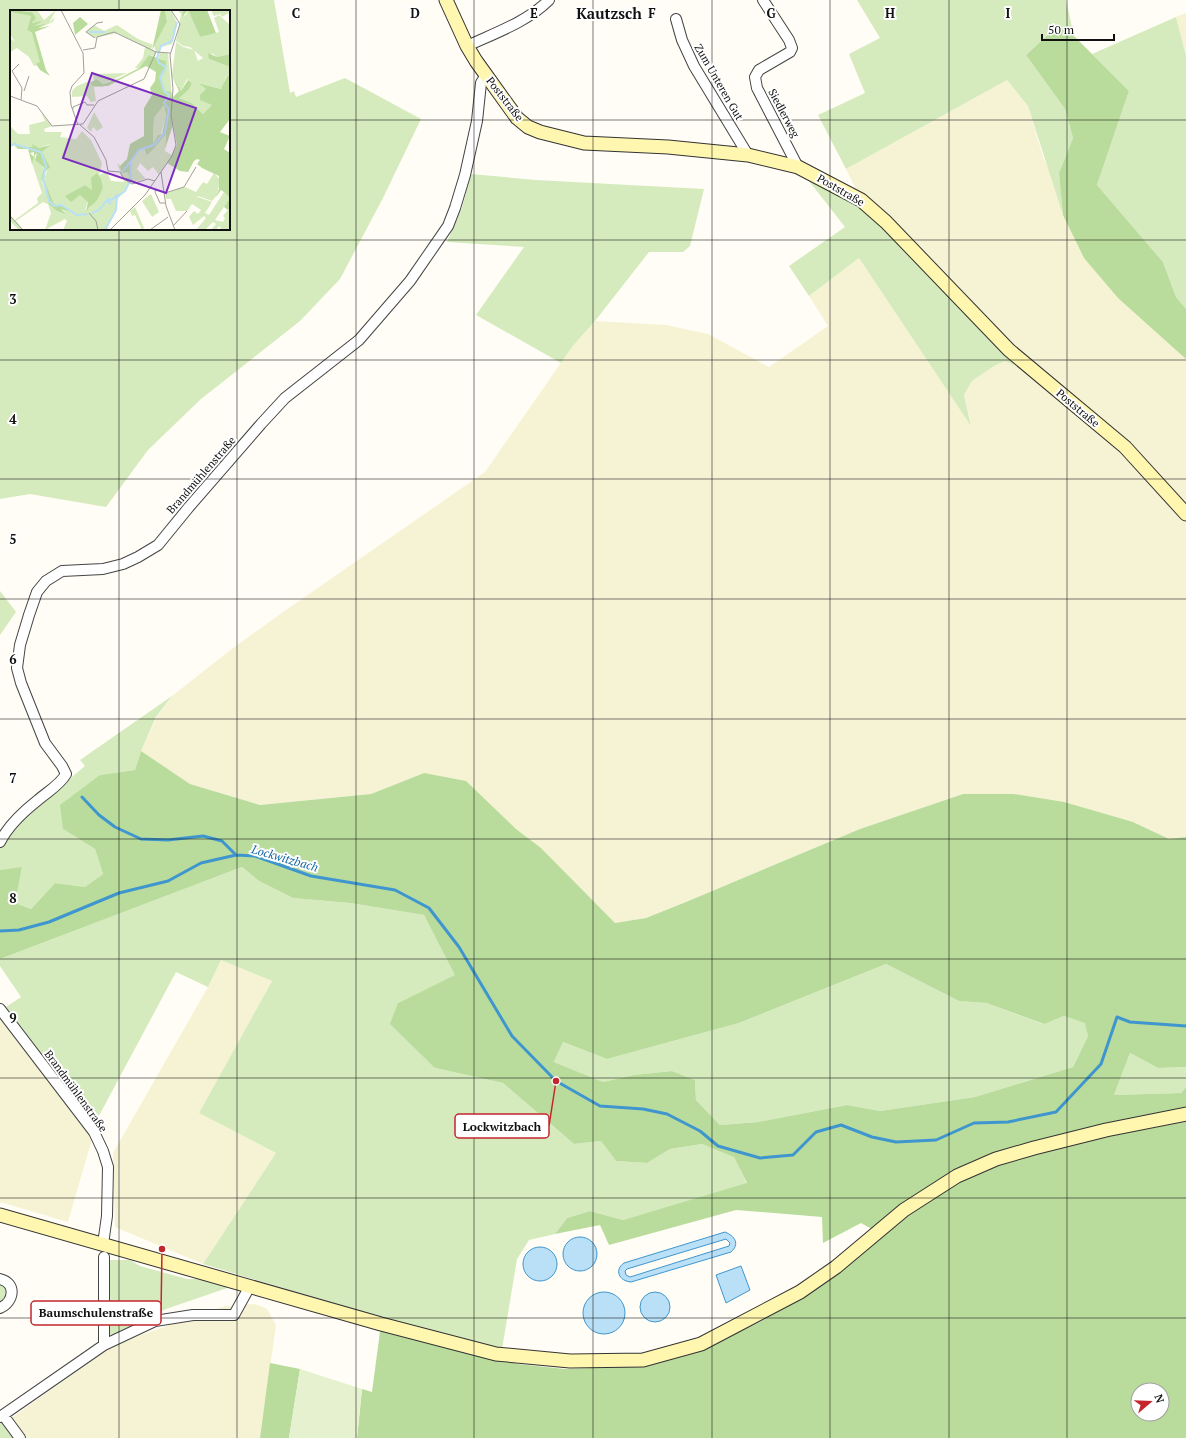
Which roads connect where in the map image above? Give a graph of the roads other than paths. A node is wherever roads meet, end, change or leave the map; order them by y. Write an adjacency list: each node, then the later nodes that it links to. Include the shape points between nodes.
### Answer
1 (446, 0): 5 (main road, Poststraße)
2 (549, 0): 5 (street, via 530,16)
3 (763, 0): 8 (street, Siedlerweg, via 792,48 790,52 759,70 755,77 757,88)
4 (676, 19): 7 (street, Zum Unteren Gut, via 694,66)
5 (467, 46): 6 (main road, Poststraße)
6 (486, 75): 7 (main road, Poststraße, via 517,118 540,132 584,143 668,147); 10 (street, Brandmühlenstraße, via 481,82 477,121 465,175 448,226 390,305 359,340 285,398 189,506 158,546 123,564 103,569 62,571 46,581 38,592 20,645 17,668 45,743 66,774 17,820)
7 (748, 155): 8 (main road, Poststraße)
8 (798, 166): 9 (main road, Poststraße, via 861,200 886,222 1008,350 1125,447)
9 (1186, 514)
10 (0, 842)
11 (0, 1009): 14 (street, Brandmühlenstraße, via 94,1132 104,1151 108,1174)
12 (1186, 1114): 16 (main road, via 1034,1148 958,1176 904,1210 836,1267 800,1292 701,1344 643,1360 570,1361 496,1354)
13 (0, 1215): 14 (main road)
14 (103, 1250): 16 (main road); 18 (street, Brandmühlenstraße)
15 (0, 1279): 17 (street, via 9,1284 12,1292 7,1305)
16 (250, 1286): 18 (street, via 234,1315 193,1315 156,1321)
17 (0, 1308)
18 (104, 1345): 19 (street)
19 (2, 1416): 20 (street)
20 (20, 1438)

